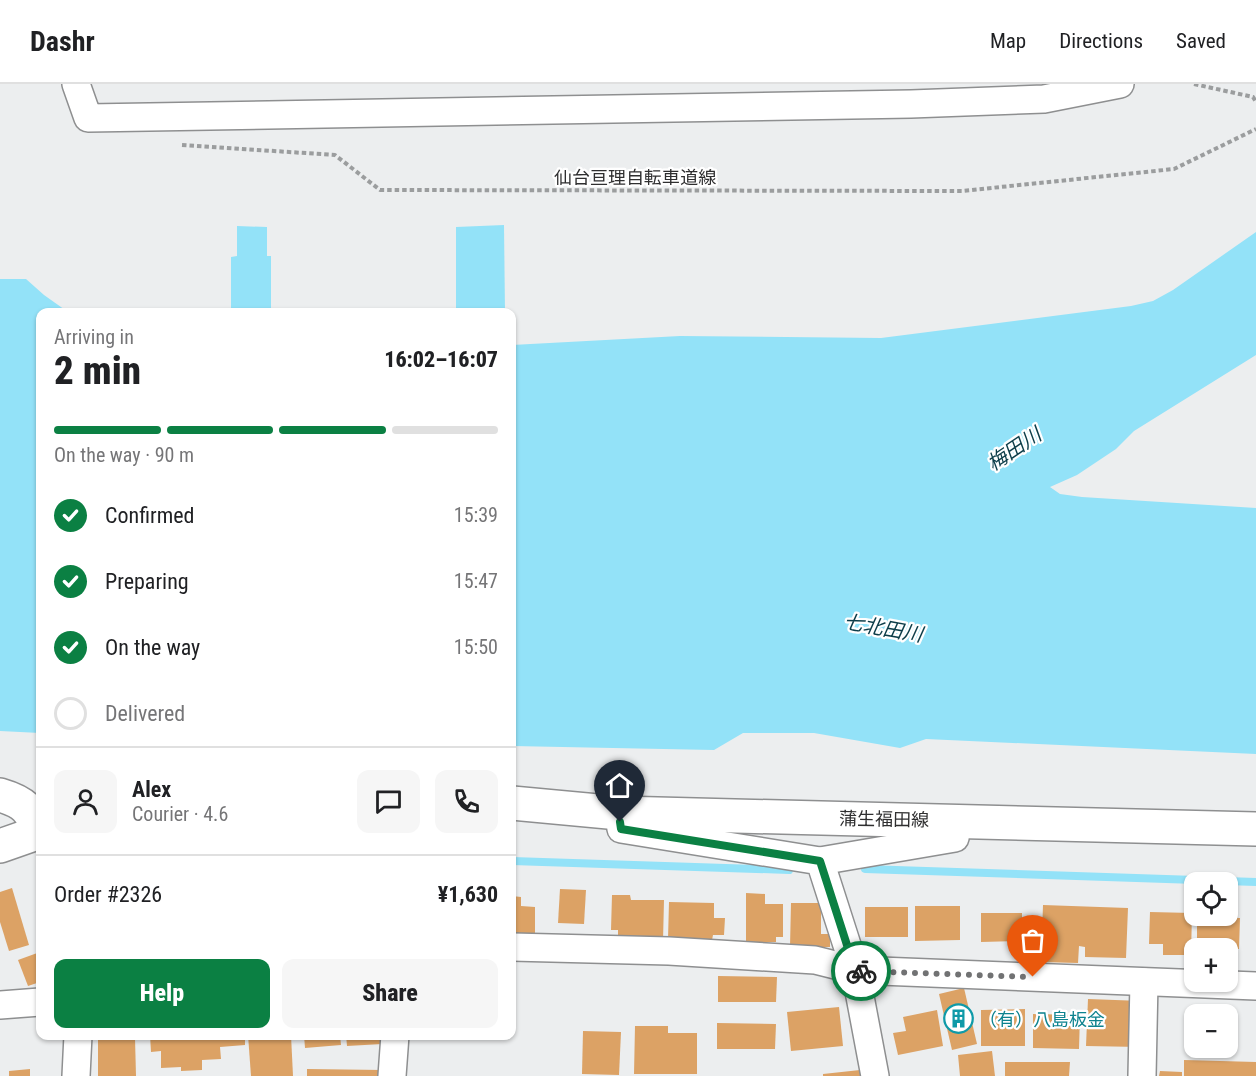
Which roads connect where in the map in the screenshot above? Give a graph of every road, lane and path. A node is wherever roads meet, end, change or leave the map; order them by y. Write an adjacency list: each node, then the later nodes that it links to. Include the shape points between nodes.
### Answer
1 (76, 84): 4 (street, via 88,118)
2 (1120, 84): 4 (street, via 1044,99)
3 (1194, 84): 5 (path, via 1253,97)
4 (906, 94)
5 (1256, 102)
6 (1256, 129): 7 (path, 仙台亘理自転車道線, via 1174,169 963,191 380,190 334,155)
7 (180, 145)
8 (0, 795): 12 (main road, via 15,799)
9 (516, 803): 10 (main road, 蒲生福田線)
10 (619, 813): 11 (main road, 蒲生福田線); 16 (street, via 621,829)
11 (958, 821): 13 (main road, 蒲生福田線); 16 (street, via 955,838)
12 (36, 823)
13 (1256, 829)
14 (36, 833): 15 (main road)
15 (0, 846)
16 (820, 861): 18 (street)
17 (516, 947): 18 (street, via 816,960)
18 (855, 970): 19 (street); 27 (street)
19 (1144, 982): 20 (street); 28 (street)
20 (1256, 986)
21 (36, 1002): 22 (street)
22 (0, 1005)
23 (78, 1040): 25 (street)
24 (394, 1040): 26 (street)
25 (76, 1076)
26 (392, 1076)
27 (875, 1076)
28 (1142, 1076)

